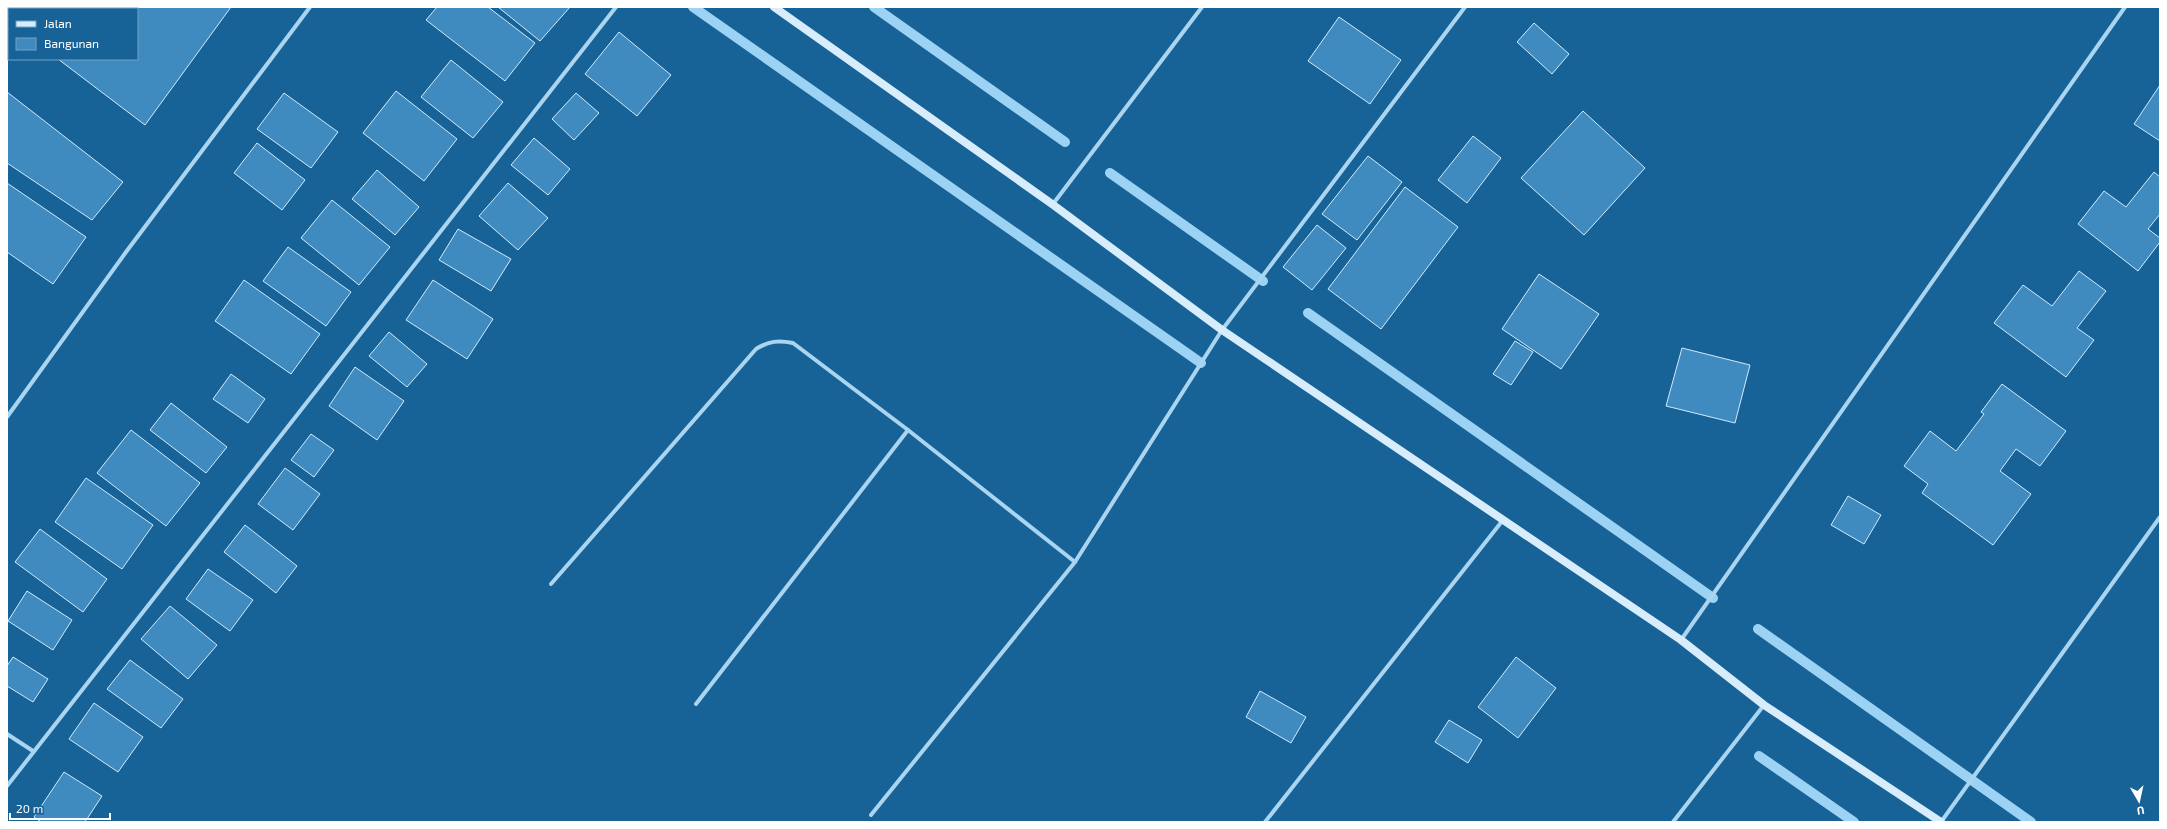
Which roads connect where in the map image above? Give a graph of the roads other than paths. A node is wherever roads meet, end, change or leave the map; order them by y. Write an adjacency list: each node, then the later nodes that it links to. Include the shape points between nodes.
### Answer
1 (310, 7): 9 (street, via 126,252)
2 (616, 7): 19 (street)
3 (774, 7): 7 (street)
4 (1202, 7): 7 (street)
5 (1465, 7): 8 (street)
6 (2125, 7): 15 (street)
7 (1052, 204): 8 (street)
8 (1222, 330): 12 (street); 13 (street)
9 (7, 417)
10 (908, 430): 13 (street); 14 (street, via 793,344 780,340 767,342 756,349); 16 (street)
11 (2160, 517): 24 (street)
12 (1503, 520): 15 (street); 22 (street)
13 (1075, 562): 21 (street)
14 (551, 584)
15 (1681, 640): 17 (street)
16 (696, 704)
17 (1764, 705): 23 (street); 24 (street)
18 (7, 734): 19 (street)
19 (34, 752): 20 (street)
20 (7, 786)
21 (871, 815)
22 (1265, 822)
23 (1673, 822)
24 (1941, 822)

